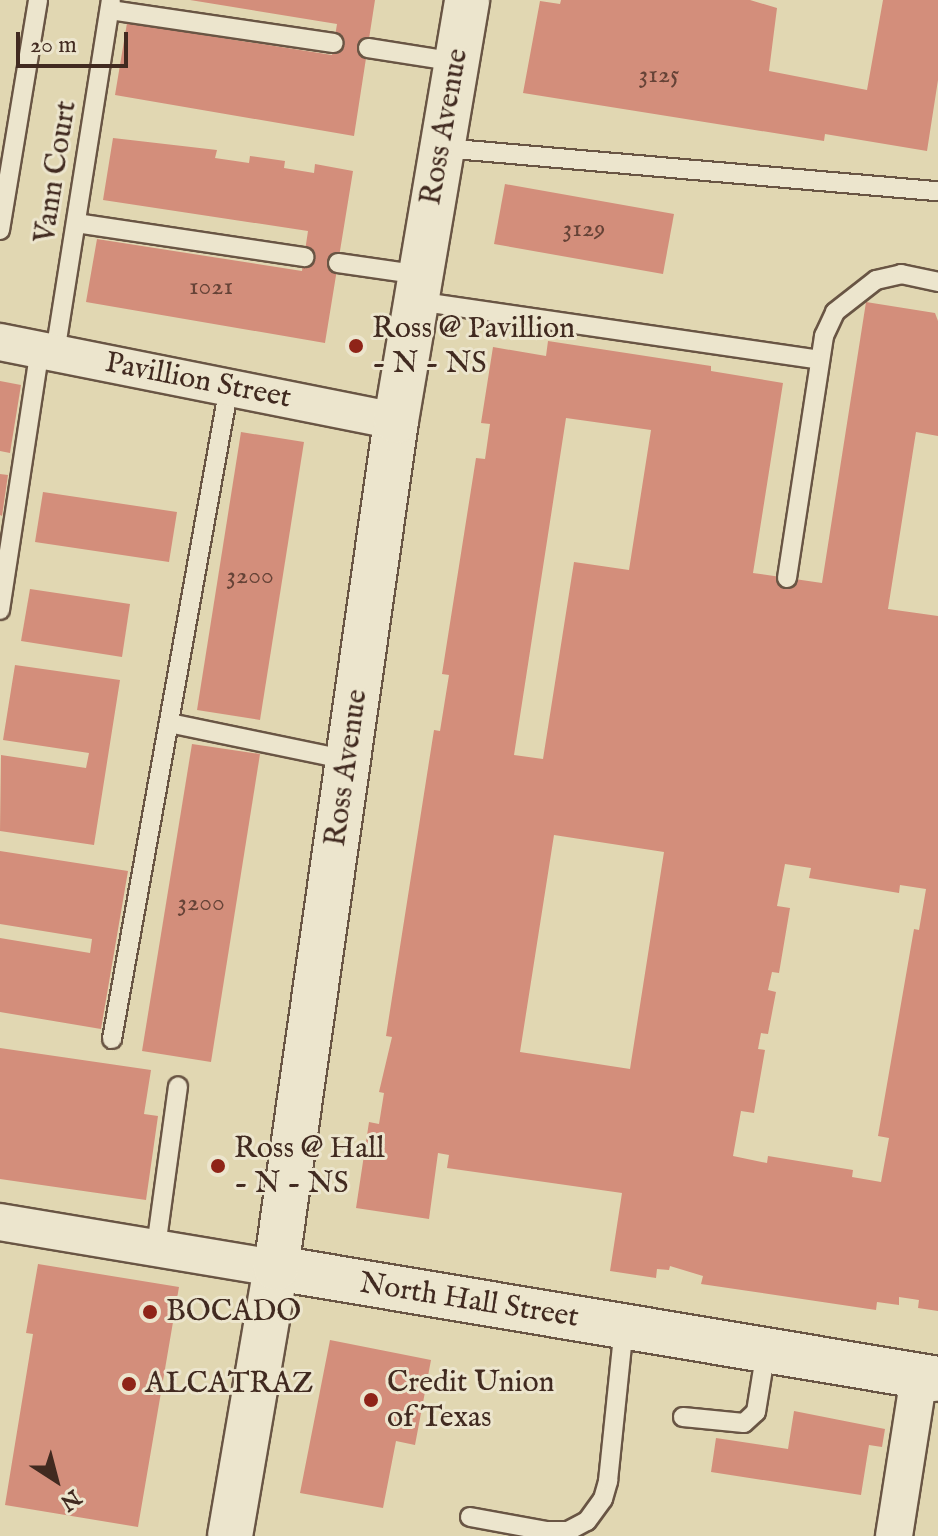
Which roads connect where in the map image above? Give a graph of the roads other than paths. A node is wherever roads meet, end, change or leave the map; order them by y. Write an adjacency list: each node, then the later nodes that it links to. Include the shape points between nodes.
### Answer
1 (38, 0): 10 (lane)
2 (467, 0): 6 (main road, Ross Avenue)
3 (111, 5): 4 (lane); 9 (lane, Vann Court)
4 (334, 43)
5 (368, 48): 6 (lane)
6 (457, 62): 7 (main road, Ross Avenue)
7 (438, 147): 8 (lane); 14 (main road, Ross Avenue)
8 (938, 191)
9 (76, 223): 11 (lane); 16 (lane, Vann Court)
10 (0, 230)
11 (304, 257)
12 (338, 263): 14 (lane)
13 (938, 282): 17 (lane, via 901,274 853,294 835,312)
14 (418, 288): 17 (lane); 19 (main road, Ross Avenue)
15 (0, 342): 16 (street, Pavillion Street)
16 (47, 351): 18 (street, Pavillion Street); 21 (lane, Vann Court)
17 (820, 360): 20 (lane)
18 (229, 387): 19 (street, Pavillion Street); 22 (lane)
19 (396, 421): 23 (main road, Ross Avenue)
20 (787, 578)
21 (0, 610)
22 (169, 723): 23 (lane); 24 (lane)
23 (348, 760): 28 (main road, Ross Avenue)
24 (112, 1039)
25 (178, 1086): 27 (lane)
26 (0, 1222): 27 (street, North Hall Street)
27 (156, 1247): 28 (street, North Hall Street)
28 (276, 1268): 29 (main road, North Hall Street); 34 (main road, Ross Avenue)
29 (624, 1326): 30 (main road, North Hall Street); 33 (lane, via 608,1481 587,1521 568,1531 546,1531)
30 (766, 1350): 31 (main road, North Hall Street); 32 (lane, via 756,1412 744,1423)
31 (929, 1377): 35 (street)
32 (683, 1417)
33 (470, 1517)
34 (230, 1536)
35 (894, 1536)

